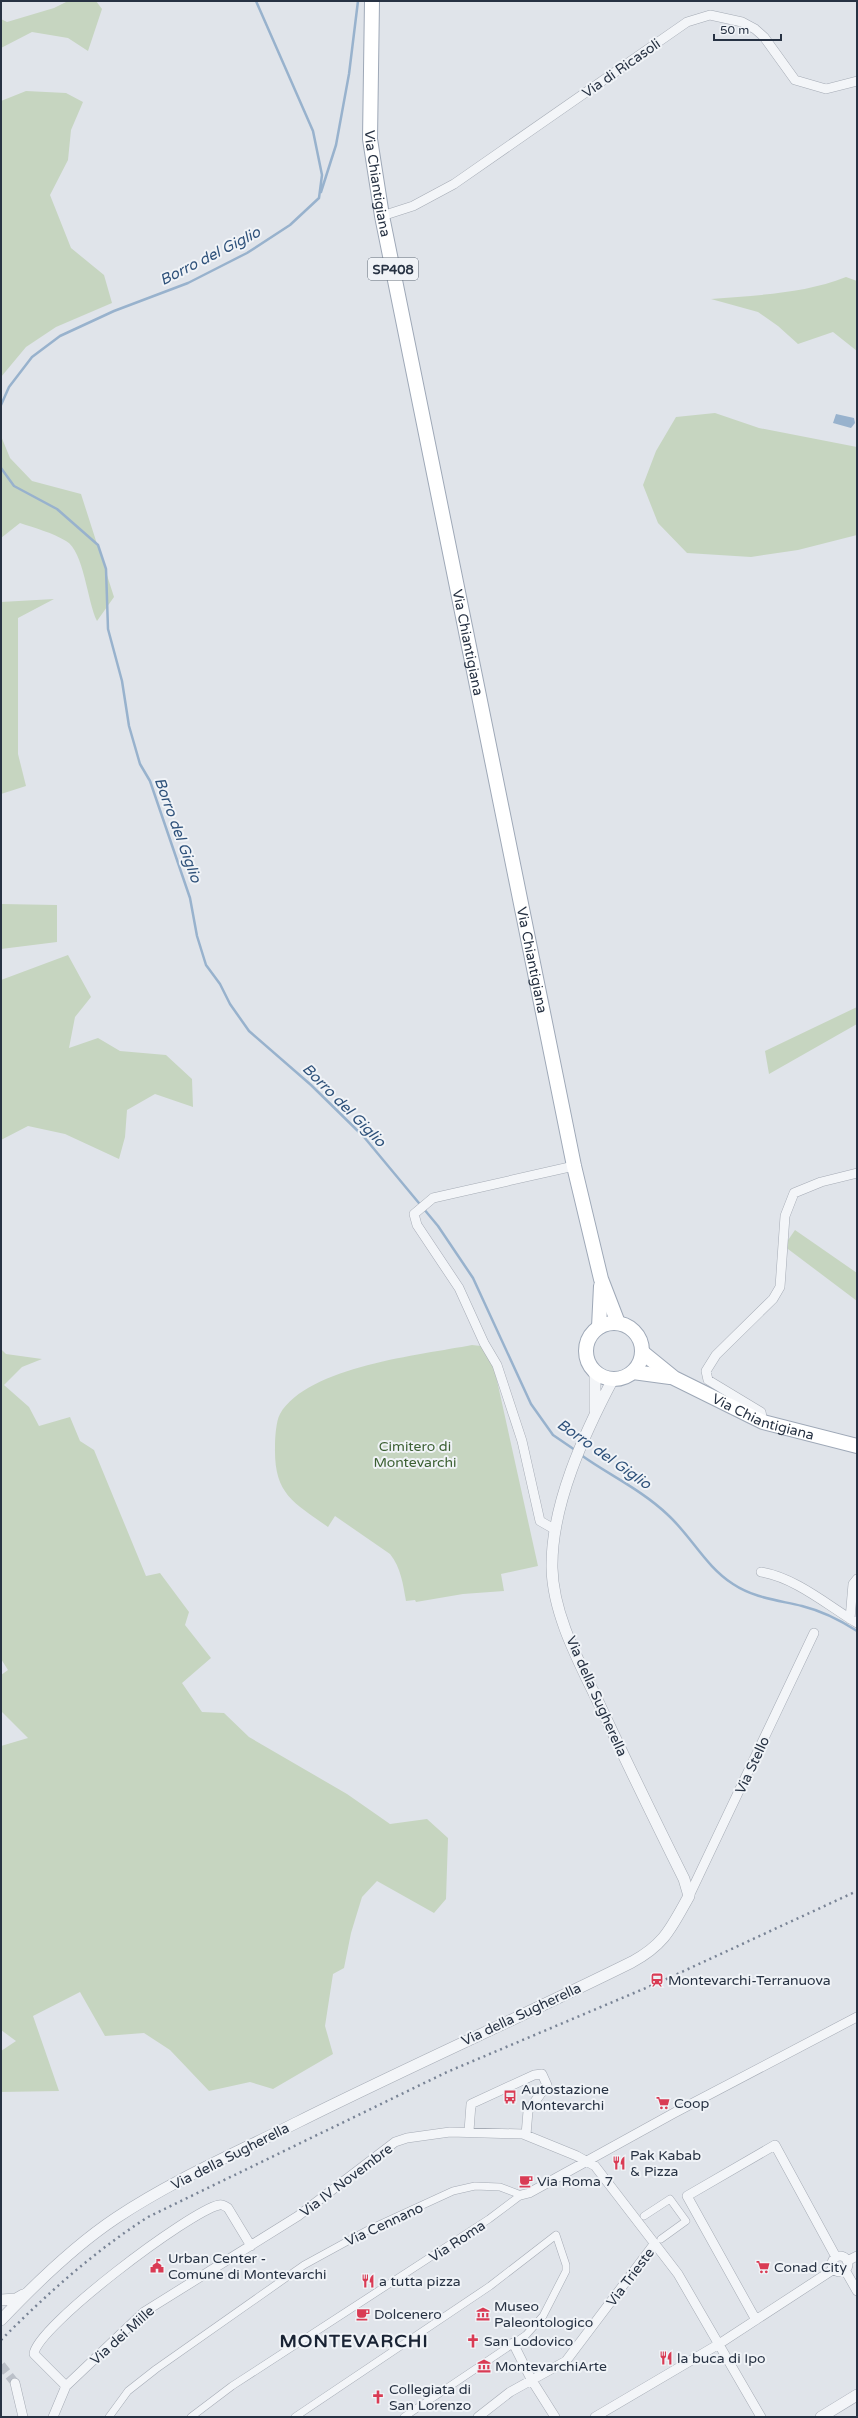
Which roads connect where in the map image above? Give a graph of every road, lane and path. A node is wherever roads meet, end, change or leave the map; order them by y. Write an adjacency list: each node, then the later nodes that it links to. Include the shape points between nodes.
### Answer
1 (372, 1): 3 (main road, Via Chiantigiana / SP408, via 370,139)
2 (857, 81): 3 (street, Via di Ricasoli, via 826,89 795,80 764,37 755,29 737,20 704,15 687,22 454,184 413,206)
3 (382, 216): 4 (main road, Via Chiantigiana / SP408)
4 (574, 1166): 6 (main road, Via Chiantigiana); 17 (street, via 433,1198 414,1214 417,1225 460,1288 484,1343 497,1365 522,1442 540,1520)
5 (857, 1173): 15 (street, via 821,1182 794,1193 785,1216 780,1287 773,1299 716,1355 706,1371 708,1380 761,1412)
6 (601, 1279): 7 (main road, Via Chiantigiana); 8 (main road, Via Chiantigiana)
7 (618, 1323): 8 (main road); 9 (main road, via 633,1330 642,1344)
8 (599, 1327): 10 (main road, via 586,1348 587,1357)
9 (642, 1352): 11 (main road, via 638,1366); 12 (main road, Via Chiantigiana)
10 (595, 1371): 13 (main road); 14 (street)
11 (633, 1372): 12 (main road, Via Chiantigiana); 13 (main road, Via Chiantigiana)
12 (674, 1378): 15 (main road, Via Chiantigiana)
13 (612, 1379): 14 (street, Via della Sugherella)
14 (595, 1413): 17 (street, Via della Sugherella)
15 (763, 1422): 16 (main road, Via Chiantigiana)
16 (857, 1446)
17 (554, 1529): 22 (street, Via della Sugherella, via 552,1568 559,1606 574,1649 684,1879)
18 (761, 1572): 20 (street, via 775,1574 826,1602)
19 (857, 1579): 20 (street, via 853,1584)
20 (853, 1621)
21 (814, 1633): 22 (street, Via Stello)
22 (689, 1896): 36 (street, Via della Sugherella, via 670,1930 653,1950 196,2172 115,2219)
23 (857, 2017): 26 (street)
24 (469, 2131): 25 (street, Via IV Novembre); 25 (street, via 471,2104 534,2075 542,2074 547,2085 528,2111); 30 (street, Via IV Novembre, via 407,2138 396,2142 320,2201)
25 (526, 2135): 26 (street, Via IV Novembre)
26 (586, 2161): 27 (street); 29 (street, Via IV Novembre, via 595,2166)
27 (521, 2195): 48 (street, Via Cennano, via 500,2187 475,2186 452,2191 368,2230 304,2265 163,2364 128,2391); 49 (street, Via Roma, via 482,2224 232,2386)
28 (644, 2216): 29 (street, via 670,2199 686,2221)
29 (658, 2241): 41 (street, Via IV Novembre); 42 (street, Via Trieste, via 566,2361)
30 (251, 2246): 44 (street, Via dei Mille, via 144,2312); 44 (street, via 228,2208 219,2205 165,2236 97,2286 48,2332 34,2349 34,2354)
31 (857, 2256): 33 (street)
32 (836, 2257): 33 (street, via 842,2256); 34 (street, via 832,2263); 39 (street, via 775,2145 687,2196)
33 (846, 2265): 34 (street, via 838,2272); 35 (street)
34 (834, 2269): 39 (street)
35 (857, 2291)
36 (28, 2292): 37 (street, Via della Sugherella, via 16,2299); 38 (street, Via della Sugherella)
37 (1, 2300)
38 (1, 2320)
39 (756, 2320): 41 (street)
40 (513, 2343): 42 (street); 50 (street, via 526,2335 543,2316 566,2271 556,2235 490,2286); 51 (street)
41 (719, 2344): 54 (street); 55 (street, Via IV Novembre)
42 (531, 2379): 52 (street, Via Trieste); 53 (street)
43 (15, 2383): 46 (street)
44 (66, 2386): 47 (street, Via dei Mille)
45 (857, 2395): 56 (street)
46 (23, 2417)
47 (53, 2417)
48 (109, 2417)
49 (191, 2417)
50 (295, 2417)
51 (404, 2417)
52 (478, 2417)
53 (555, 2417)
54 (595, 2417)
55 (761, 2417)
56 (821, 2417)

